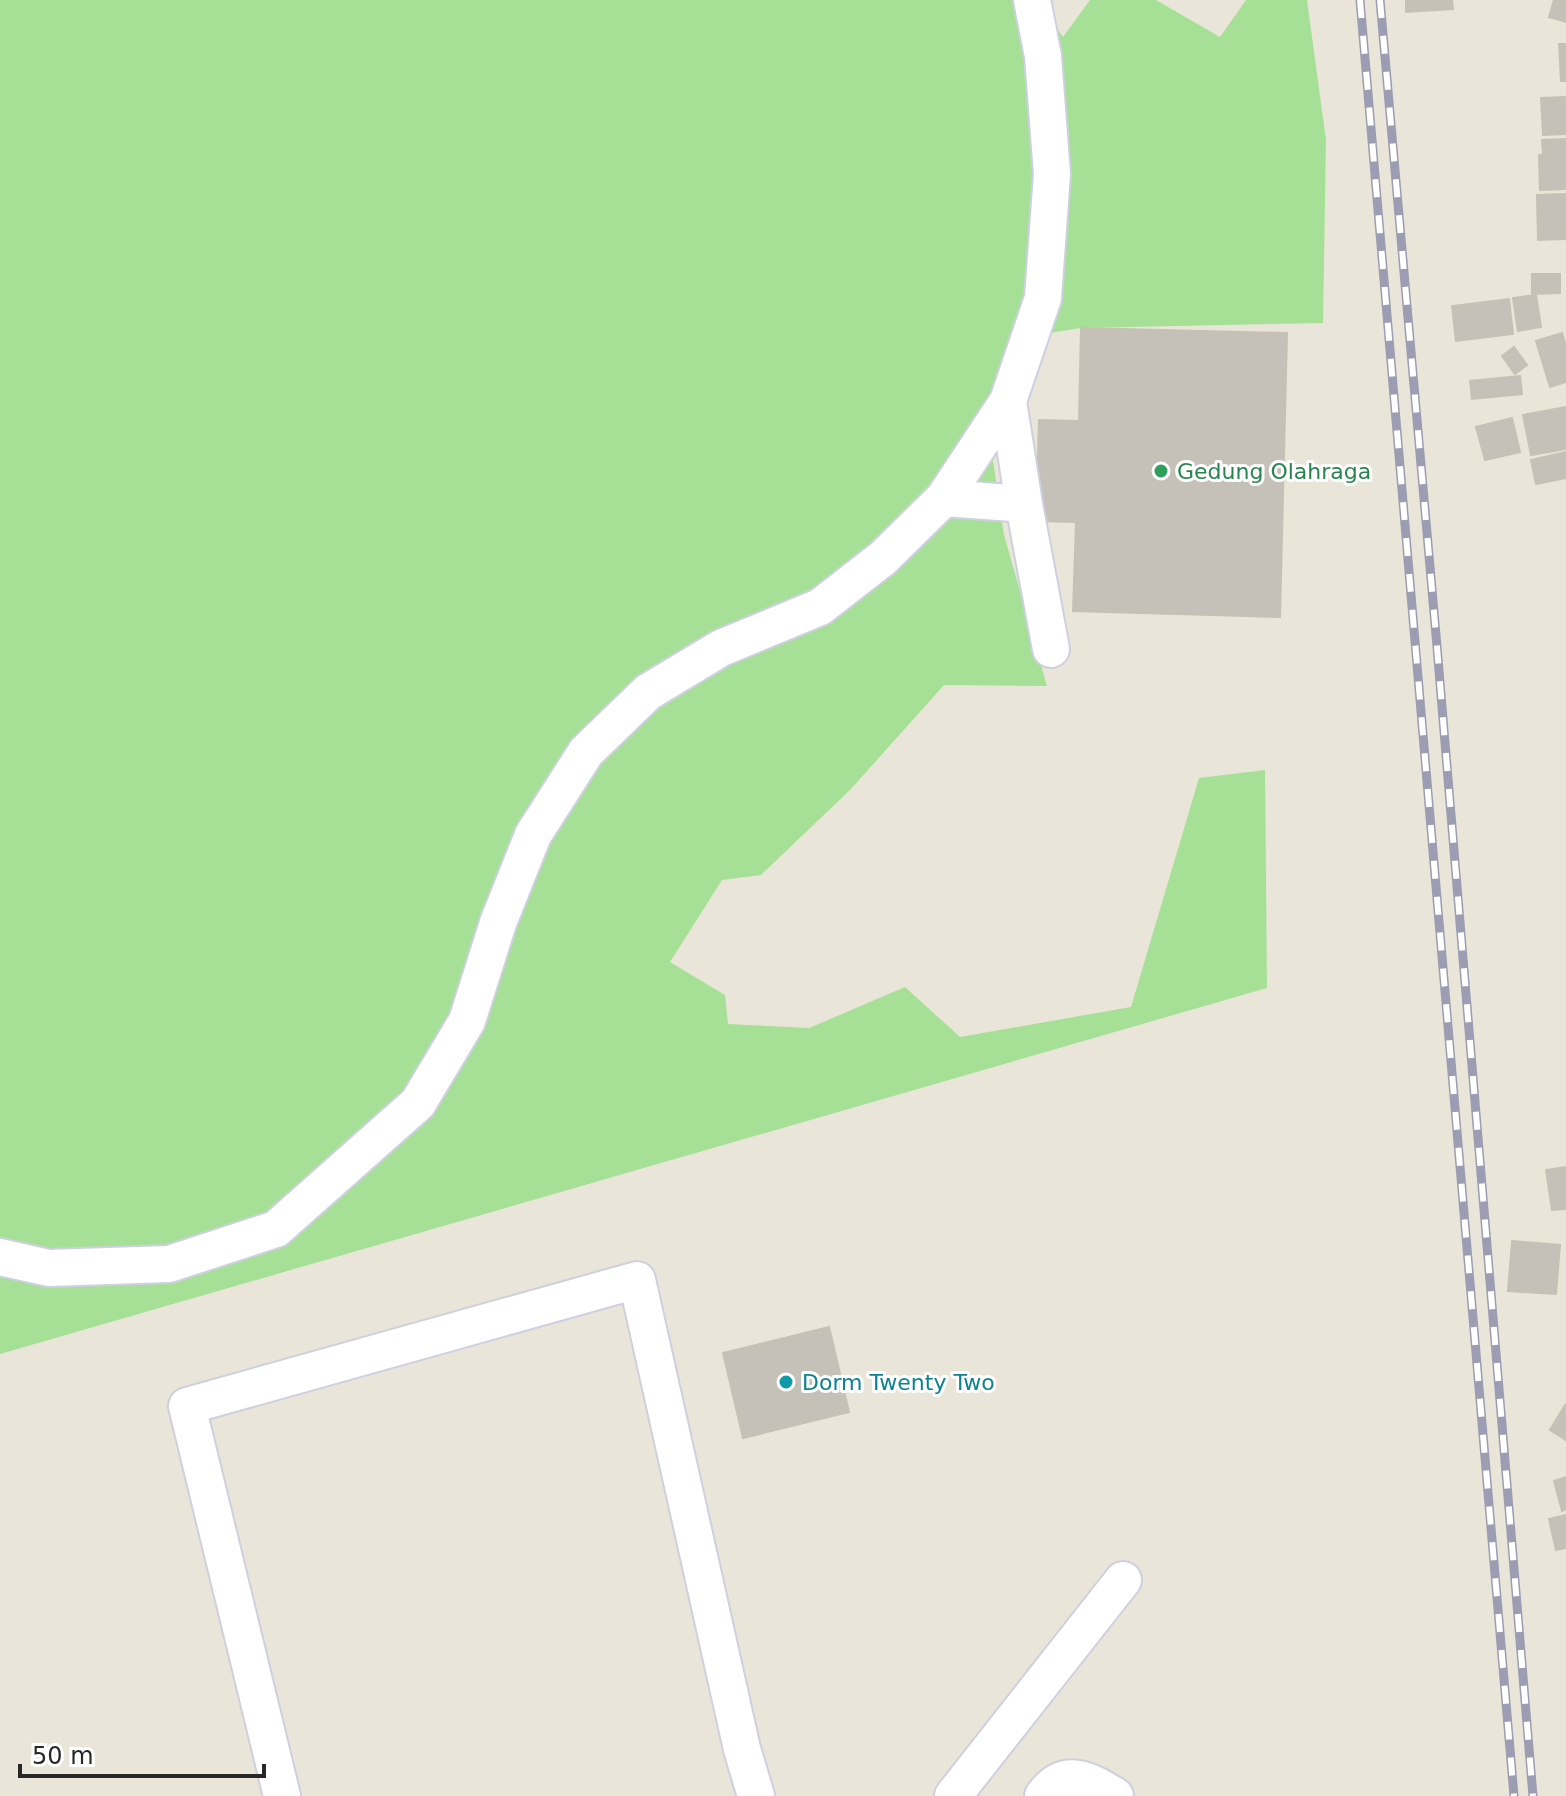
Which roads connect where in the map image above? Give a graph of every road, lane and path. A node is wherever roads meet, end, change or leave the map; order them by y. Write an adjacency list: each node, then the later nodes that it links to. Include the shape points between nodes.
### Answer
1 (1032, 0): 2 (lane, via 1043,56 1052,174 1043,298)
2 (1008, 401): 3 (lane); 4 (lane)
3 (944, 498): 4 (lane); 6 (lane, via 883,558 820,607 721,648 648,692 586,752 533,835 467,1021 418,1103 276,1229 169,1264 49,1268)
4 (1024, 504): 5 (lane)
5 (1051, 649)
6 (0, 1257)
7 (1123, 1580): 10 (lane)
8 (282, 1796): 9 (lane, via 187,1406 637,1280)
9 (756, 1796)
10 (953, 1796)
11 (1043, 1796): 12 (lane, via 1069,1777)
12 (1115, 1796)

